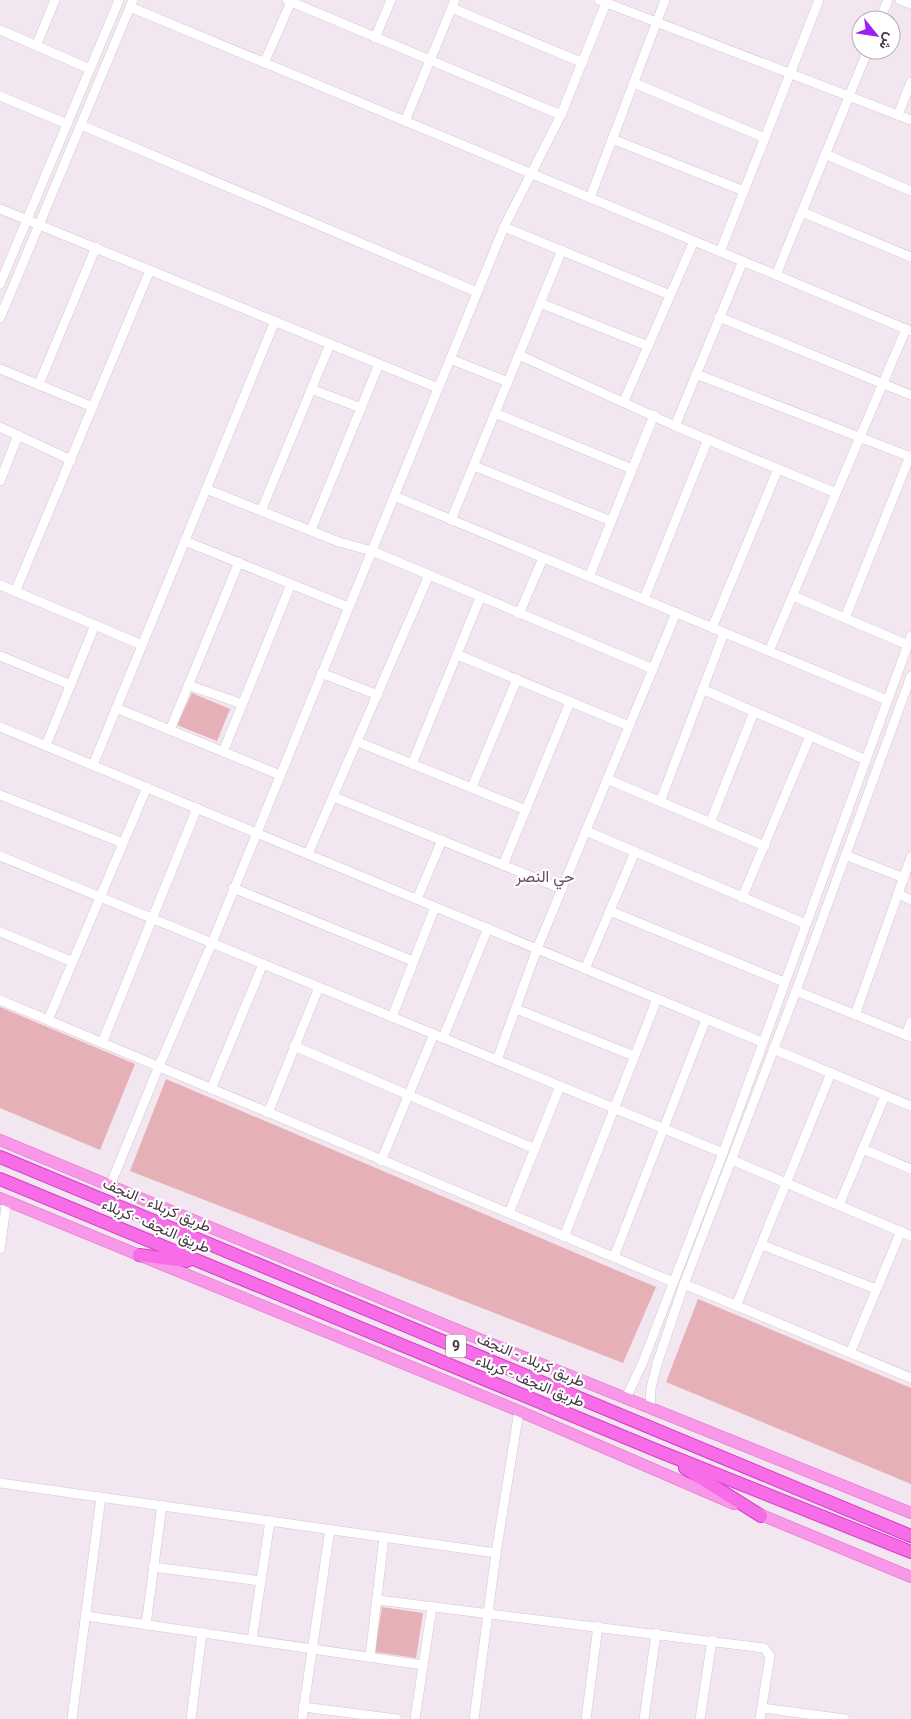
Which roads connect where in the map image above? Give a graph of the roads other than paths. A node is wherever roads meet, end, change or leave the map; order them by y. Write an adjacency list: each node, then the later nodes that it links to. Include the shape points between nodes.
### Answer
1 (55, 0): 15 (street)
2 (119, 0): 20 (street)
3 (391, 0): 14 (street)
4 (665, 0): 12 (street)
5 (819, 0): 21 (street)
6 (900, 0): 11 (street)
7 (289, 1): 14 (street); 17 (street)
8 (603, 1): 12 (street); 19 (street)
9 (132, 3): 17 (street); 31 (street)
10 (453, 4): 18 (street); 19 (street)
11 (911, 4)
12 (656, 22): 21 (street); 23 (street)
13 (0, 30): 15 (street)
14 (375, 38): 18 (street)
15 (36, 46): 20 (street)
16 (864, 60): 24 (street)
17 (264, 62): 29 (street)
18 (429, 62): 26 (street); 29 (street)
19 (583, 63): 26 (street)
20 (90, 69): 30 (street)
21 (790, 72): 24 (street); 33 (street)
22 (911, 82): 27 (street)
23 (634, 84): 32 (street); 33 (street)
24 (849, 95): 27 (street); 34 (street)
25 (0, 96): 30 (street)
26 (561, 115): 35 (street)
27 (898, 115): 28 (street)
28 (911, 120)
29 (405, 121): 35 (street)
30 (67, 124): 39 (street)
31 (81, 125): 40 (street); 57 (street)
32 (612, 138): 36 (street); 38 (street)
33 (765, 138): 36 (street)
34 (825, 154): 37 (street); 42 (street)
35 (531, 173): 38 (street); 45 (street)
36 (744, 191): 51 (street)
37 (911, 191)
38 (590, 198): 48 (street)
39 (34, 202): 40 (street, via 38,208); 43 (street)
40 (46, 207): 44 (street)
41 (0, 208): 43 (street)
42 (802, 212): 52 (street); 55 (street)
43 (26, 220): 44 (street); 46 (street)
44 (39, 225): 47 (street); 49 (street)
45 (504, 226): 50 (street); 57 (street)
46 (20, 236): 47 (street, via 27,235); 56 (street)
47 (32, 241): 61 (street)
48 (694, 241): 51 (street); 58 (street)
49 (96, 247): 54 (street); 73 (street)
50 (562, 250): 58 (street); 59 (street)
51 (720, 252): 53 (street)
52 (911, 257)
53 (743, 261): 55 (street); 60 (street)
54 (150, 270): 62 (street); 78 (street)
55 (776, 275): 63 (street)
56 (0, 284)
57 (477, 292): 67 (street)
58 (670, 295): 65 (street)
59 (540, 303): 65 (street); 66 (street)
60 (719, 317): 70 (street); 72 (street)
61 (0, 318)
62 (275, 321): 64 (street); 93 (street)
63 (908, 330): 72 (street)
64 (330, 344): 68 (street); 75 (street)
65 (648, 346): 77 (street)
66 (519, 355): 71 (street); 77 (street)
67 (450, 359): 71 (street); 74 (street)
68 (379, 364): 74 (street); 79 (street)
69 (0, 369): 73 (street)
70 (696, 374): 82 (street); 85 (street)
71 (508, 382): 80 (street)
72 (883, 383): 76 (street); 85 (street)
73 (39, 384): 78 (street)
74 (438, 388): 95 (street)
75 (311, 389): 79 (street); 96 (street)
76 (911, 395)
77 (624, 401): 81 (street)
78 (93, 406): 88 (street)
79 (361, 408): 99 (street)
80 (495, 413): 89 (street); 90 (street)
81 (654, 415): 82 (street); 90 (street)
82 (676, 426): 86 (street)
83 (0, 427): 84 (street)
84 (18, 435): 88 (street); 92 (street)
85 (860, 437): 87 (street); 94 (street)
86 (708, 440): 91 (street); 111 (street)
87 (911, 457): 115 (street)
88 (71, 460): 108 (street)
89 (474, 466): 97 (street); 98 (street)
90 (632, 469): 98 (street)
91 (778, 469): 94 (street); 117 (street)
92 (0, 481)
93 (206, 489): 96 (street); 100 (street)
94 (836, 493): 109 (street)
95 (394, 496): 97 (street); 101 (street)
96 (261, 511): 99 (street)
97 (451, 520): 102 (street)
98 (611, 522): 105 (street)
99 (311, 530): 101 (street)
100 (185, 540): 103 (street); 120 (street)
101 (372, 551): 104 (street); 112 (street)
102 (543, 558): 105 (street); 114 (street)
103 (239, 562): 106 (street); 129 (street)
104 (429, 575): 110 (street); 131 (street)
105 (588, 577): 111 (street)
106 (291, 584): 112 (street); 134 (street)
107 (0, 586): 108 (street)
108 (16, 592): 116 (street)
109 (793, 596): 115 (street); 121 (street)
110 (480, 598): 114 (street); 122 (street)
111 (644, 599): 113 (street)
112 (348, 607): 125 (street)
113 (676, 613): 117 (street); 124 (street)
114 (519, 614): 124 (street)
115 (845, 618): 119 (street)
116 (95, 626): 120 (street); 128 (street)
117 (712, 628): 118 (street)
118 (724, 633): 121 (street); 130 (street)
119 (909, 640): 132 (street)
120 (142, 645): 135 (street)
121 (769, 652): 132 (street)
122 (458, 655): 127 (street); 145 (street)
123 (0, 656): 128 (street)
124 (653, 669): 137 (street)
125 (321, 673): 131 (street); 147 (street)
126 (911, 677): 164 (street)
127 (517, 680): 133 (street); 150 (street)
128 (71, 685): 142 (street)
129 (188, 685): 134 (street); 139 (street)
130 (702, 689): 136 (street); 153 (street)
131 (378, 695): 141 (street)
132 (887, 700): 144 (street)
133 (570, 702): 137 (street); 155 (street)
134 (242, 704): 143 (street)
135 (116, 708): 139 (street); 146 (street)
136 (754, 712): 140 (street); 156 (street)
137 (629, 726): 148 (street)
138 (0, 727): 142 (street)
139 (170, 730): 143 (street)
140 (810, 736): 144 (street); 161 (street)
141 (358, 742): 145 (street); 152 (street)
142 (46, 745): 146 (street)
143 (223, 752): 147 (street)
144 (866, 760): 179 (street)
145 (412, 764): 150 (street)
146 (93, 765): 149 (street)
147 (280, 775): 158 (street)
148 (607, 779): 153 (street); 157 (street)
149 (147, 787): 154 (street); 160 (street)
150 (472, 787): 155 (street)
151 (0, 795): 160 (street)
152 (334, 797): 159 (street); 163 (street)
153 (660, 802): 156 (street)
154 (197, 808): 158 (street); 178 (street)
155 (526, 810): 167 (street)
156 (710, 823): 161 (street)
157 (586, 831): 162 (street); 170 (street)
158 (256, 833): 163 (street); 169 (street)
159 (442, 840): 167 (street); 174 (street)
160 (123, 844): 172 (street)
161 (765, 846): 173 (street)
162 (635, 852): 173 (street); 177 (street)
163 (308, 854): 174 (street)
164 (845, 855): 168 (street); 182 (street)
165 (0, 856): 172 (street)
166 (911, 858): 168 (street)
167 (503, 865): 170 (street)
168 (904, 878): 171 (street)
169 (234, 888): 183 (street); 187 (street)
170 (562, 889): 184 (street)
171 (898, 894): 175 (street); 197 (street)
172 (101, 898): 178 (street); 188 (street)
173 (742, 898): 179 (street)
174 (417, 899): 176 (street)
175 (911, 900)
176 (435, 906): 180 (street); 187 (street)
177 (610, 911): 190 (street); 191 (street)
178 (153, 919): 183 (street); 205 (street)
179 (805, 925): 182 (street, via 809,933); 185 (street)
180 (488, 928): 184 (street); 202 (street)
181 (0, 932): 188 (street)
182 (818, 932): 186 (street)
183 (212, 943): 189 (street); 210 (street)
184 (537, 949): 190 (street); 196 (street)
185 (795, 954): 186 (street, via 803,952); 191 (street)
186 (808, 959): 193 (street)
187 (413, 961): 198 (street)
188 (73, 962): 200 (street)
189 (263, 964): 192 (street); 213 (street)
190 (585, 969): 194 (street)
191 (784, 982): 204 (street)
192 (319, 987): 198 (street); 206 (street)
193 (796, 991): 197 (street); 207 (street)
194 (657, 999): 199 (street); 208 (street)
195 (0, 1000): 200 (street)
196 (516, 1009): 208 (street); 209 (street)
197 (855, 1015): 203 (street)
198 (392, 1017): 202 (street)
199 (706, 1019): 204 (street); 219 (street)
200 (48, 1020): 205 (street)
201 (911, 1022): 203 (street)
202 (439, 1036): 209 (street); 214 (street)
203 (908, 1036)
204 (762, 1042): 223 (street)
205 (102, 1043): 210 (street)
206 (294, 1046): 214 (street); 218 (street)
207 (774, 1049): 211 (street); 225 (street)
208 (634, 1056): 217 (street)
209 (497, 1060): 212 (street)
210 (158, 1066): 213 (street); 230 (street)
211 (831, 1073): 215 (street); 229 (street)
212 (560, 1086): 217 (street); 221 (street)
213 (211, 1089): 218 (street)
214 (409, 1095): 221 (street); 226 (street)
215 (886, 1096): 216 (street); 222 (street)
216 (911, 1106)
217 (615, 1108): 219 (street); 236 (street)
218 (268, 1113): 226 (street)
219 (664, 1128): 223 (street); 240 (street)
220 (0, 1140): 230 (main road)
221 (535, 1149): 233 (street)
222 (863, 1149): 227 (street); 232 (street)
223 (723, 1153): 242 (street)
224 (0, 1157): 261 (highway, طريق کربلاء - النجف / 9)
225 (732, 1160): 229 (street); 243 (street)
226 (381, 1161): 233 (street)
227 (911, 1169)
228 (0, 1179): 241 (highway, طريق النجف - کربلاء / 9)
229 (787, 1183): 232 (street); 237 (street)
230 (110, 1186): 250 (main road)
231 (3, 1199): 238 (street); 239 (main road)
232 (838, 1205): 234 (street)
233 (509, 1213): 236 (street)
234 (901, 1231): 235 (street); 244 (street)
235 (911, 1236)
236 (564, 1237): 240 (street)
237 (762, 1245): 244 (street); 245 (street)
238 (0, 1249)
239 (140, 1255): 241 (highway); 252 (main road)
240 (614, 1257): 242 (street)
241 (204, 1264): 253 (highway, طريق النجف - کربلاء / 9)
242 (673, 1282): 247 (street)
243 (684, 1284): 245 (street); 248 (street)
244 (876, 1290): 246 (street)
245 (736, 1306): 246 (street)
246 (850, 1353): 249 (street)
247 (643, 1362): 248 (street, via 651,1369); 250 (street)
248 (657, 1364): 251 (street)
249 (910, 1374)
250 (626, 1398): 251 (main road)
251 (650, 1408): 257 (main road)
252 (519, 1411): 258 (main road); 264 (street)
253 (658, 1451): 258 (highway); 263 (highway, طريق النجف - کربلاء / 9)
254 (0, 1483): 255 (street)
255 (101, 1497): 256 (street); 271 (street)
256 (162, 1505): 259 (street); 265 (street)
257 (911, 1513)
258 (761, 1516): 266 (main road)
259 (270, 1520): 260 (street); 267 (street)
260 (330, 1529): 262 (street); 278 (street)
261 (911, 1536)
262 (384, 1537): 264 (street); 268 (street)
263 (911, 1552)
264 (496, 1553): 270 (street)
265 (153, 1567): 267 (street); 272 (street)
266 (911, 1577)
267 (261, 1581): 276 (street)
268 (378, 1600): 269 (street); 279 (street)
269 (432, 1607): 270 (street); 280 (street)
270 (488, 1614): 273 (street); 289 (street)
271 (86, 1616): 272 (street); 284 (street)
272 (146, 1625): 274 (street)
273 (598, 1626): 275 (street); 290 (street)
274 (202, 1633): 276 (street); 285 (street)
275 (656, 1633): 277 (street); 291 (street)
276 (252, 1640): 278 (street)
277 (712, 1640): 282 (street, via 759,1647 768,1652); 292 (street)
278 (311, 1648): 279 (street); 281 (street)
279 (370, 1657): 280 (street)
280 (423, 1665): 288 (street)
281 (304, 1707): 283 (street); 286 (street)
282 (762, 1708): 293 (street); 294 (street)
283 (362, 1717): 287 (street)
284 (72, 1719)
285 (191, 1719)
286 (302, 1719)
287 (397, 1719)
288 (415, 1719)
289 (474, 1719)
290 (586, 1719)
291 (644, 1719)
292 (700, 1719)
293 (760, 1719)
294 (845, 1719)

